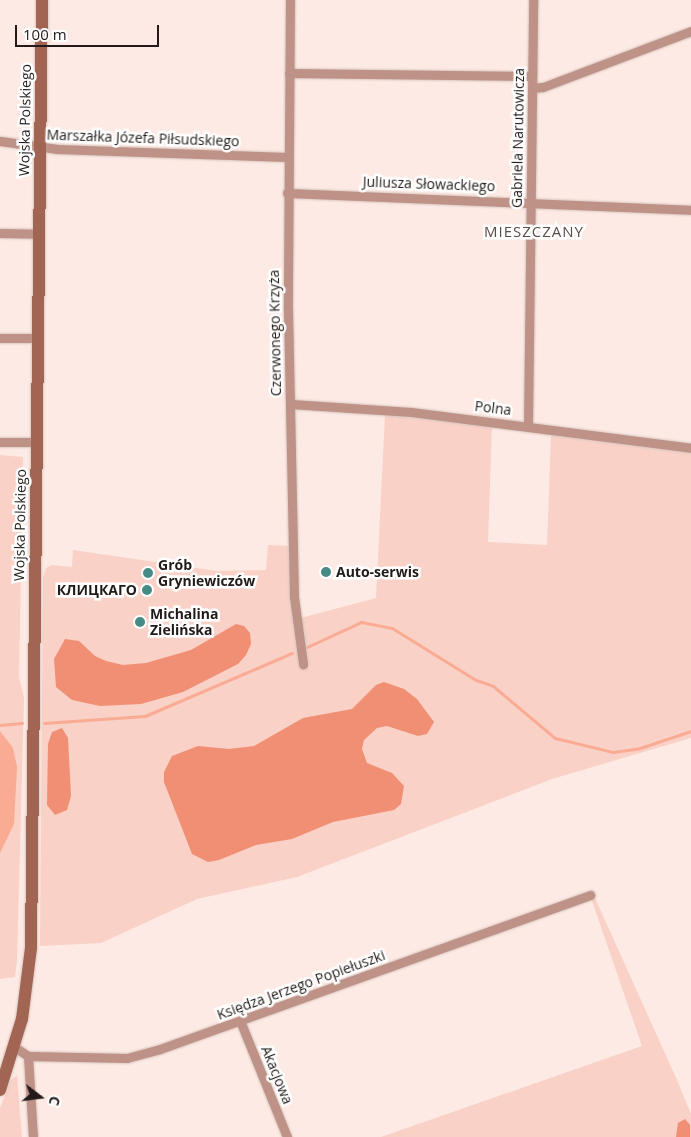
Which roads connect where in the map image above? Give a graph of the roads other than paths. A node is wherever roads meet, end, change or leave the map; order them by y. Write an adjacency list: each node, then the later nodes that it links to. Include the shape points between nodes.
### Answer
1 (42, 0): 9 (street, Wojska Polskiego)
2 (290, 0): 5 (street, Czerwonego Krzyża)
3 (533, 0): 6 (street, Gabriela Narutowicza)
4 (691, 31): 7 (street, via 544,87)
5 (289, 73): 6 (street); 10 (street, Czerwonego Krzyża)
6 (532, 76): 7 (street, Gabriela Narutowicza)
7 (532, 88): 12 (street, Gabriela Narutowicza)
8 (0, 140): 9 (street, Marszałka Józefa Piłsudskiego)
9 (40, 148): 10 (street, Marszałka Józefa Piłsudskiego); 15 (street, Wojska Polskiego)
10 (286, 157): 11 (street, Czerwonego Krzyża)
11 (287, 193): 12 (street, Juliusza Słowackiego); 18 (street, Czerwonego Krzyża)
12 (531, 201): 13 (street, Juliusza Słowackiego); 19 (street, Gabriela Narutowicza)
13 (691, 210)
14 (0, 234): 15 (street)
15 (39, 234): 17 (street, Wojska Polskiego)
16 (0, 338): 17 (street)
17 (38, 338): 21 (street, Wojska Polskiego)
18 (291, 404): 19 (street, Polna, via 411,412); 23 (street, Czerwonego Krzyża, via 294,597)
19 (528, 426): 22 (street, Polna)
20 (0, 442): 21 (street)
21 (36, 442): 26 (street, Wojska Polskiego, via 31,948)
22 (691, 448)
23 (303, 664)
24 (590, 895): 25 (street, Księdza Jerzego Popiełuszki)
25 (241, 1023): 27 (street, Księdza Jerzego Popiełuszki, via 127,1058); 31 (street, Akacjowa)
26 (16, 1048): 27 (street); 28 (street, Wojska Polskiego)
27 (28, 1056): 30 (street)
28 (5, 1061): 29 (street, Wojska Polskiego)
29 (0, 1090)
30 (33, 1137)
31 (287, 1137)

